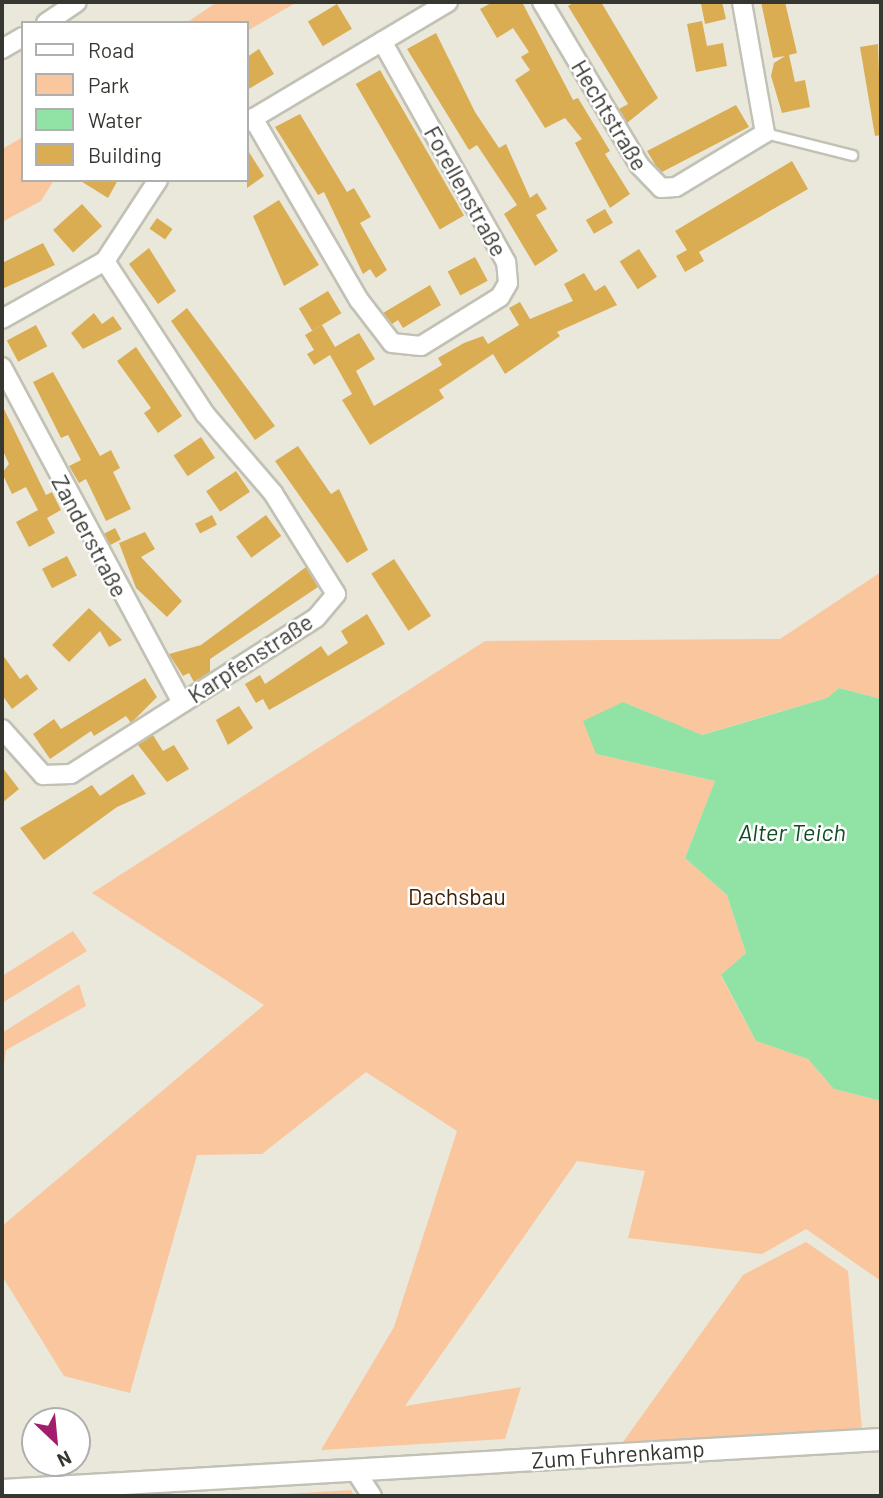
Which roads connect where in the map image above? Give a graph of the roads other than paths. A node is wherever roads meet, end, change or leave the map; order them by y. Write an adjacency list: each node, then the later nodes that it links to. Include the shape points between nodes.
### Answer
1 (77, 2): 5 (street)
2 (447, 2): 7 (street)
3 (542, 2): 10 (street, Hechtstraße, via 651,182 676,187)
4 (742, 2): 10 (street)
5 (49, 21)
6 (21, 38): 8 (street)
7 (382, 41): 9 (street); 9 (street, Forellenstraße, via 506,262 508,284 500,297 421,346 392,343 359,300)
8 (2, 50)
9 (250, 120)
10 (765, 133): 11 (lane)
11 (852, 155)
12 (157, 182): 13 (street)
13 (105, 261): 14 (street); 16 (street, Karpfenstraße, via 205,414 272,493 336,594 316,618)
14 (2, 319)
15 (2, 368): 16 (street, Zanderstraße)
16 (182, 703): 17 (street, Karpfenstraße, via 71,774 54,778 32,765)
17 (2, 729)
18 (881, 1439): 19 (street, Zum Fuhrenkamp)
19 (355, 1470): 20 (street, Zum Fuhrenkamp); 21 (street)
20 (2, 1490)
21 (372, 1496)

